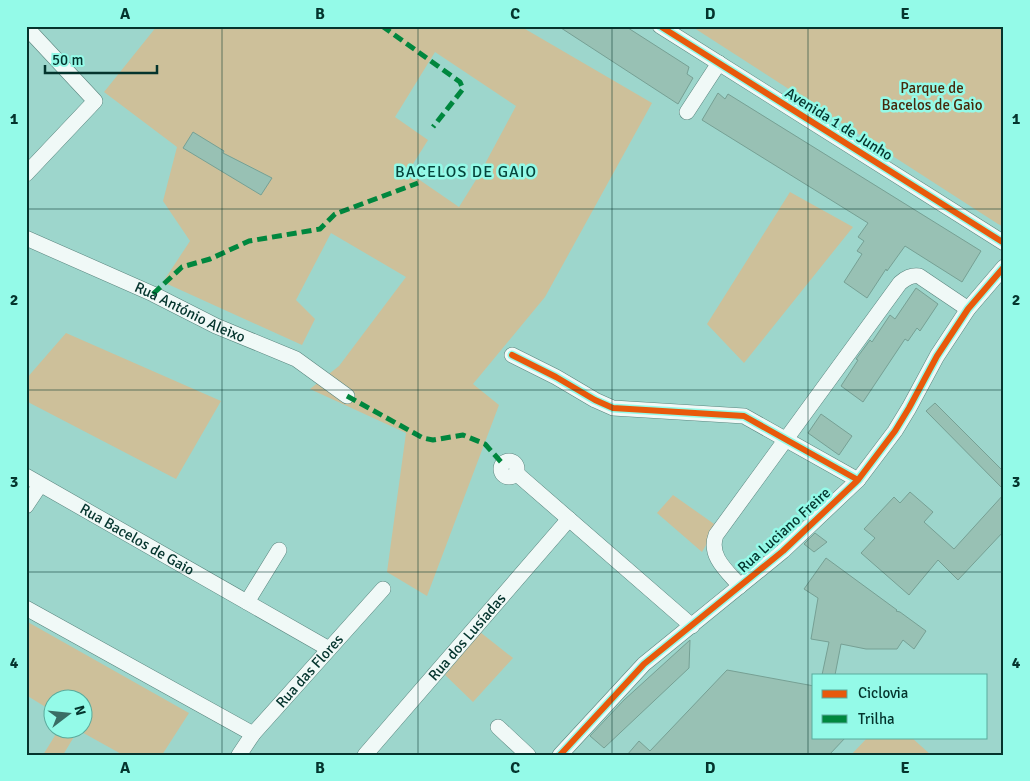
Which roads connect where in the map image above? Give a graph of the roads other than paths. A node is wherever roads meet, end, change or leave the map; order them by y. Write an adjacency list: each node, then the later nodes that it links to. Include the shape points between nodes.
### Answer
1 (26, 26): 5 (street, via 95,101)
2 (660, 26): 3 (street, Avenida 1 de Junho)
3 (718, 63): 4 (street); 7 (street, Avenida 1 de Junho)
4 (687, 112)
5 (26, 174)
6 (26, 238): 11 (street, Rua António Aleixo, via 216,326 296,359)
7 (1004, 242)
8 (1004, 268): 9 (street, Rua Luciano Freire)
9 (968, 309): 12 (street, via 919,276 906,278); 15 (street, Rua Luciano Freire, via 937,356 909,408)
10 (512, 355): 12 (street, via 613,408 744,416)
11 (347, 396)
12 (787, 439): 15 (street); 20 (street, via 712,544 722,565)
13 (516, 473): 18 (street)
14 (26, 476): 16 (street, Rua Bacelos de Gaio)
15 (858, 480): 20 (street, Rua Luciano Freire, via 783,551)
16 (40, 485): 17 (street); 22 (street, Rua Bacelos de Gaio)
17 (26, 506)
18 (569, 519): 24 (street); 29 (street, Rua dos Lusíadas)
19 (279, 550): 22 (street)
20 (740, 586): 24 (street, Rua Luciano Freire)
21 (383, 589): 25 (street, Rua das Flores)
22 (247, 602): 25 (street, Rua Bacelos de Gaio)
23 (26, 608): 27 (street)
24 (692, 626): 31 (street, Rua Luciano Freire, via 644,664)
25 (329, 649): 27 (street, Rua das Flores)
26 (498, 727): 30 (street)
27 (253, 734): 28 (street, Rua das Flores)
28 (239, 755)
29 (365, 755)
30 (528, 755)
31 (560, 755)

